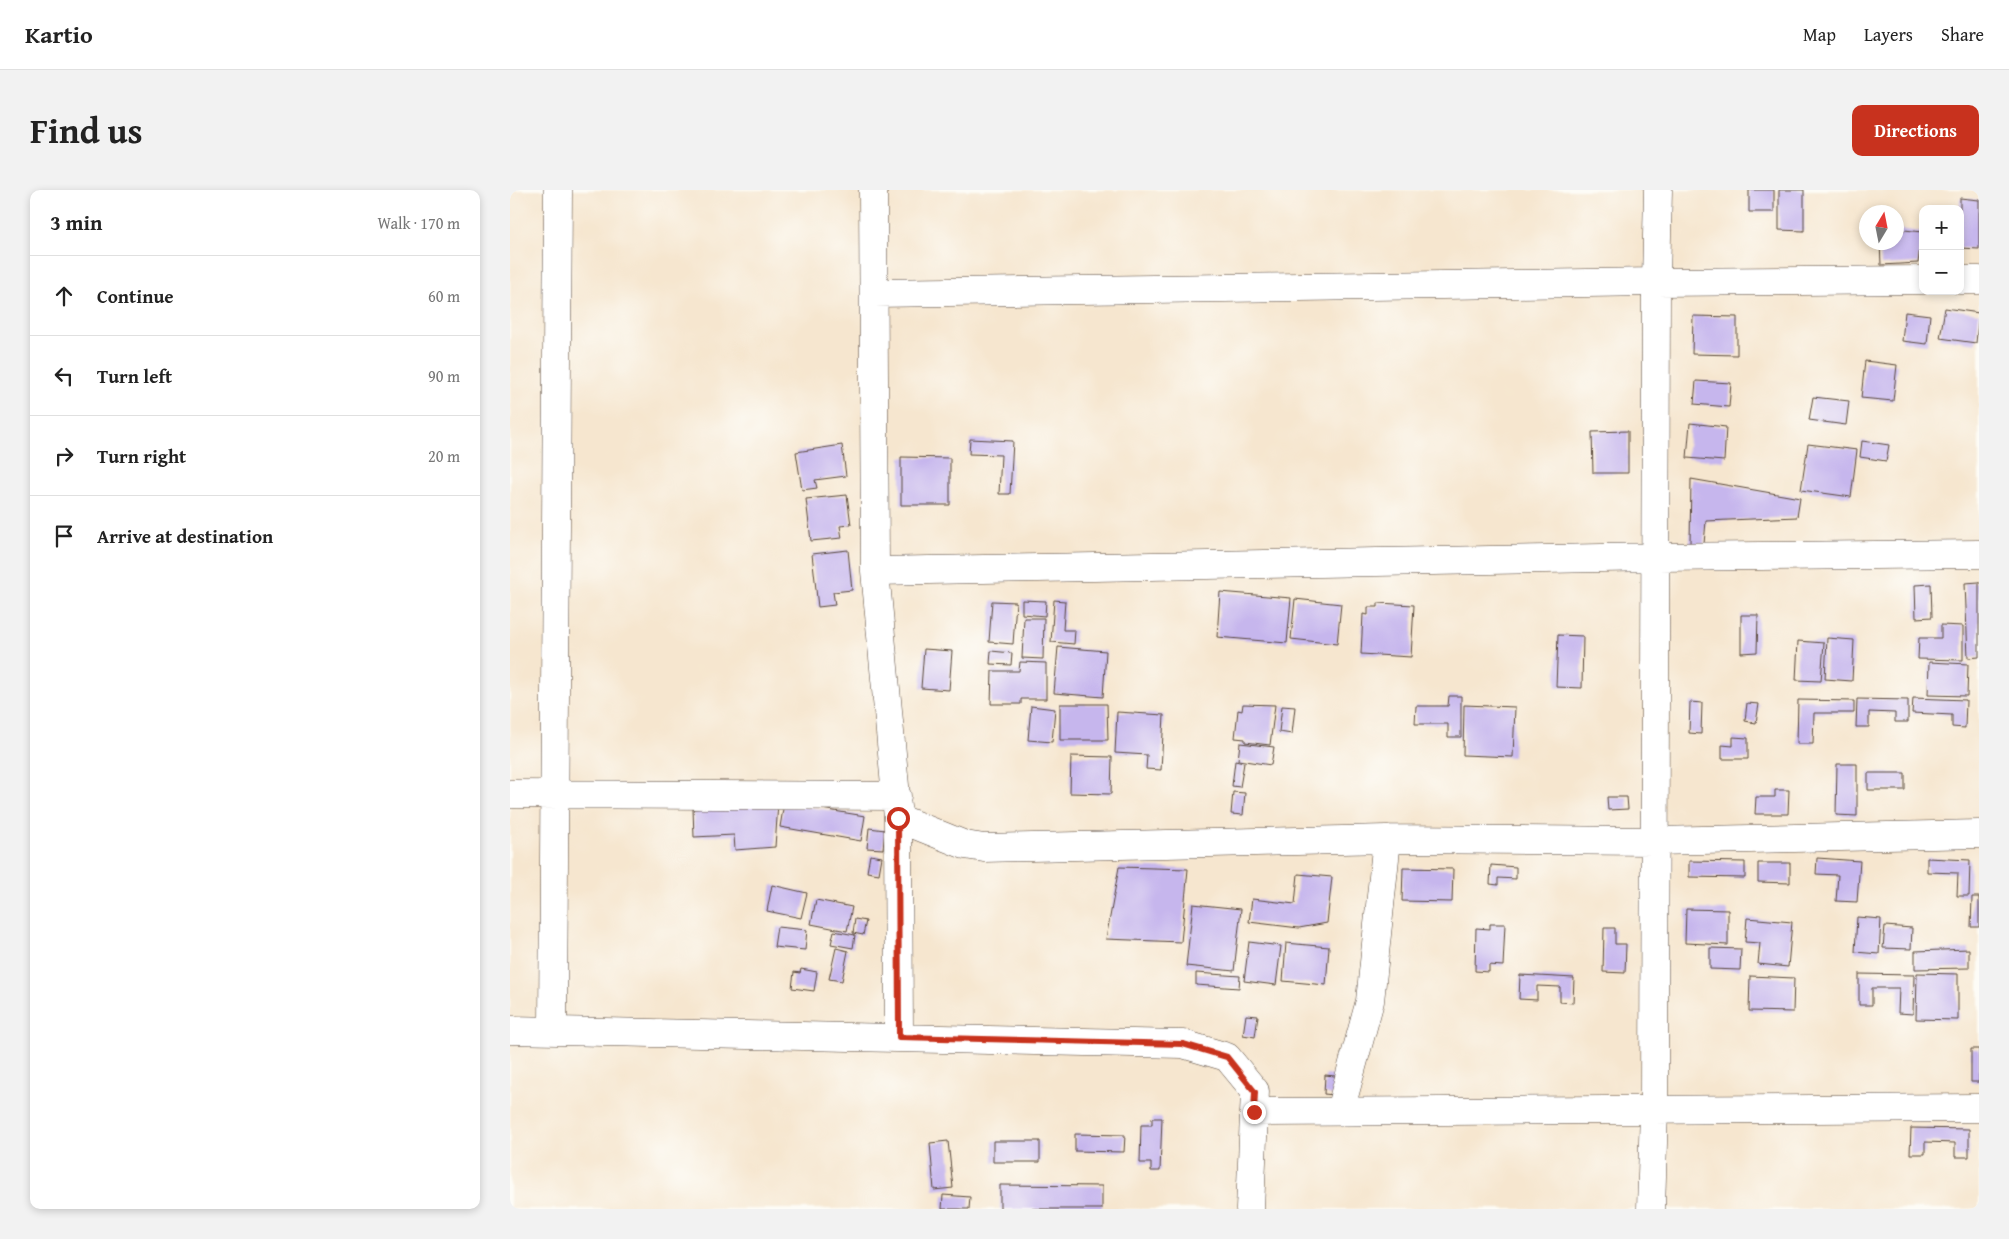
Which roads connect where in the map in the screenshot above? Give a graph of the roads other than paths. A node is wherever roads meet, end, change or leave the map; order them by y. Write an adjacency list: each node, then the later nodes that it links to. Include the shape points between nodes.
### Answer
1 (558, 190): 13 (street)
2 (873, 190): 8 (street)
3 (1658, 190): 7 (street)
4 (1919, 280): 7 (street)
5 (1964, 280): 6 (street)
6 (1979, 280)
7 (1656, 282): 8 (street); 10 (street)
8 (874, 293): 11 (street)
9 (1979, 554): 10 (street)
10 (1657, 557): 11 (street); 17 (street)
11 (875, 571): 14 (street)
12 (510, 794): 13 (street)
13 (555, 794): 14 (street); 19 (street)
14 (898, 807): 16 (street, via 965,845 984,848); 20 (street)
15 (1979, 834): 17 (street)
16 (1387, 839): 17 (street); 23 (street, via 1370,1001)
17 (1654, 841): 22 (street)
18 (510, 1030): 19 (street)
19 (553, 1030): 20 (street)
20 (899, 1037): 24 (street, via 1183,1044 1227,1057 1255,1092)
21 (1979, 1108): 22 (street)
22 (1654, 1110): 23 (street); 26 (street)
23 (1340, 1111): 24 (street)
24 (1254, 1112): 25 (street)
25 (1250, 1209)
26 (1651, 1209)

